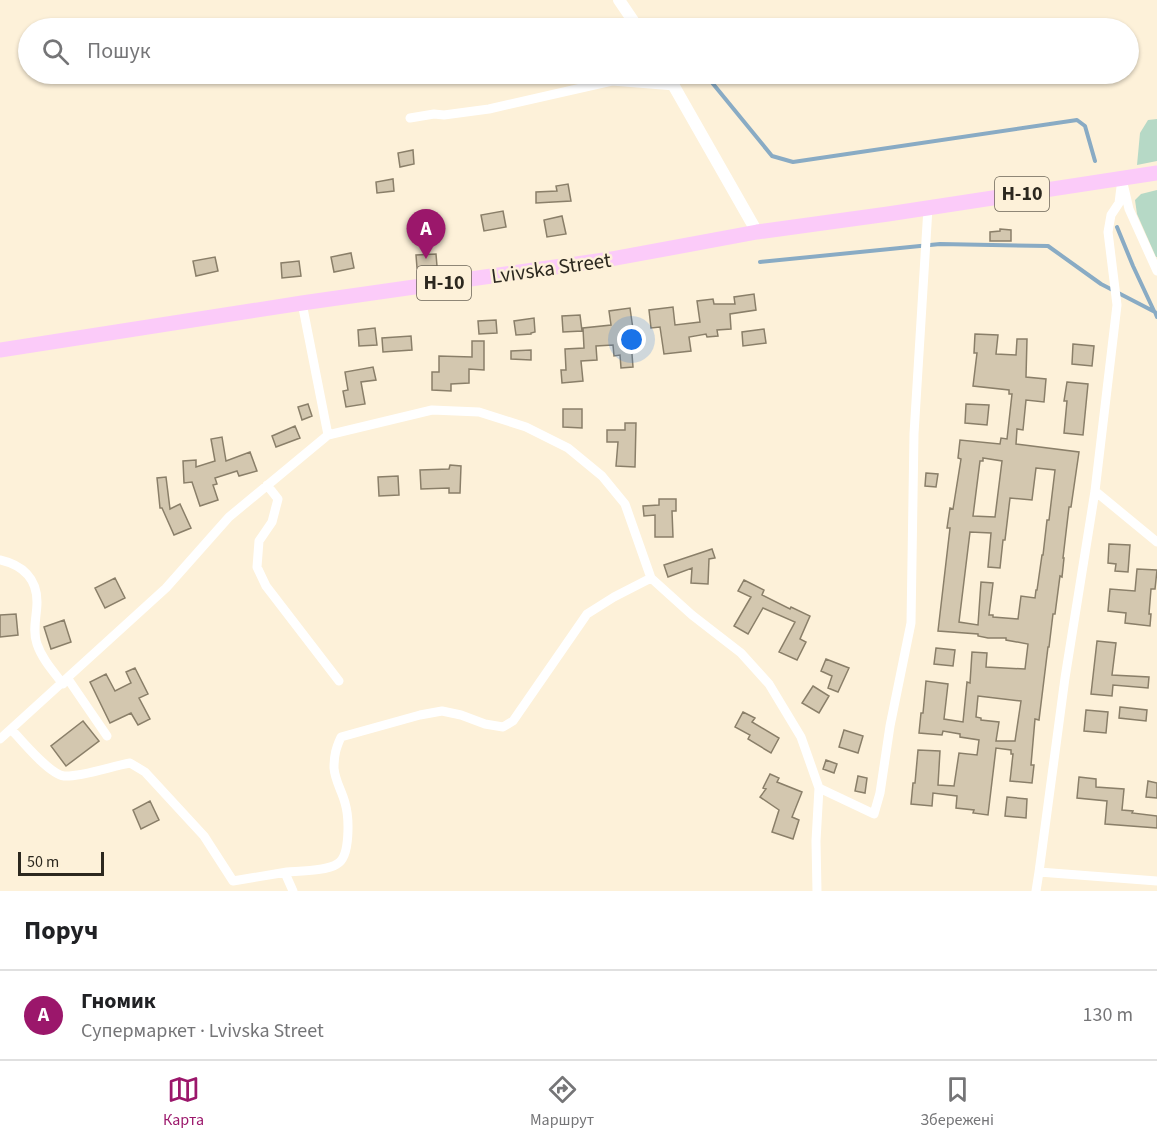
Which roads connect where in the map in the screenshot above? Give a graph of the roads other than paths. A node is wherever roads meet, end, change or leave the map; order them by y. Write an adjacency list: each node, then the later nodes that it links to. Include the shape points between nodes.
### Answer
1 (619, 0): 2 (street)
2 (631, 18)
3 (599, 84): 6 (street, via 489,110)
4 (650, 84): 5 (street)
5 (675, 86): 10 (street)
6 (410, 118)
7 (1157, 173): 8 (main road, Н-10)
8 (1122, 179): 9 (main road, Н-10); 11 (street, via 1129,208); 16 (street, via 1108,232 1117,305)
9 (928, 208): 10 (main road, Lvivska Street / Н-10); 25 (street, via 914,434 910,623 880,793 874,813)
10 (757, 232): 12 (main road, Lvivska Street / Н-10, via 611,259)
11 (1157, 271)
12 (302, 303): 13 (main road, Lvivska Street / Н-10); 14 (street)
13 (0, 350)
14 (327, 435): 15 (street); 19 (street, via 432,410 479,412 526,427 568,448 608,483 625,504)
15 (267, 485): 20 (street, via 229,517 166,588); 21 (street, via 278,499 272,522 259,542 257,567 266,586)
16 (1095, 491): 17 (street); 26 (street)
17 (1157, 542)
18 (0, 560): 20 (street, via 13,563 35,584 37,643 45,661)
19 (651, 578): 25 (street, via 741,653 769,684 801,737); 27 (street, via 587,614 513,721 503,727 442,711 341,737 334,754 334,770 346,804 347,842 343,860 315,870)
20 (65, 681): 22 (street); 23 (street)
21 (339, 681)
22 (11, 729): 24 (street); 28 (street, via 48,768 63,776 130,763 145,772 204,836)
23 (107, 736)
24 (1, 738)
25 (819, 788): 32 (street)
26 (1039, 872): 29 (street); 33 (street)
27 (285, 873): 28 (street); 31 (street)
28 (233, 881): 30 (street)
29 (1157, 881)
30 (235, 891)
31 (294, 891)
32 (817, 891)
33 (1036, 891)

